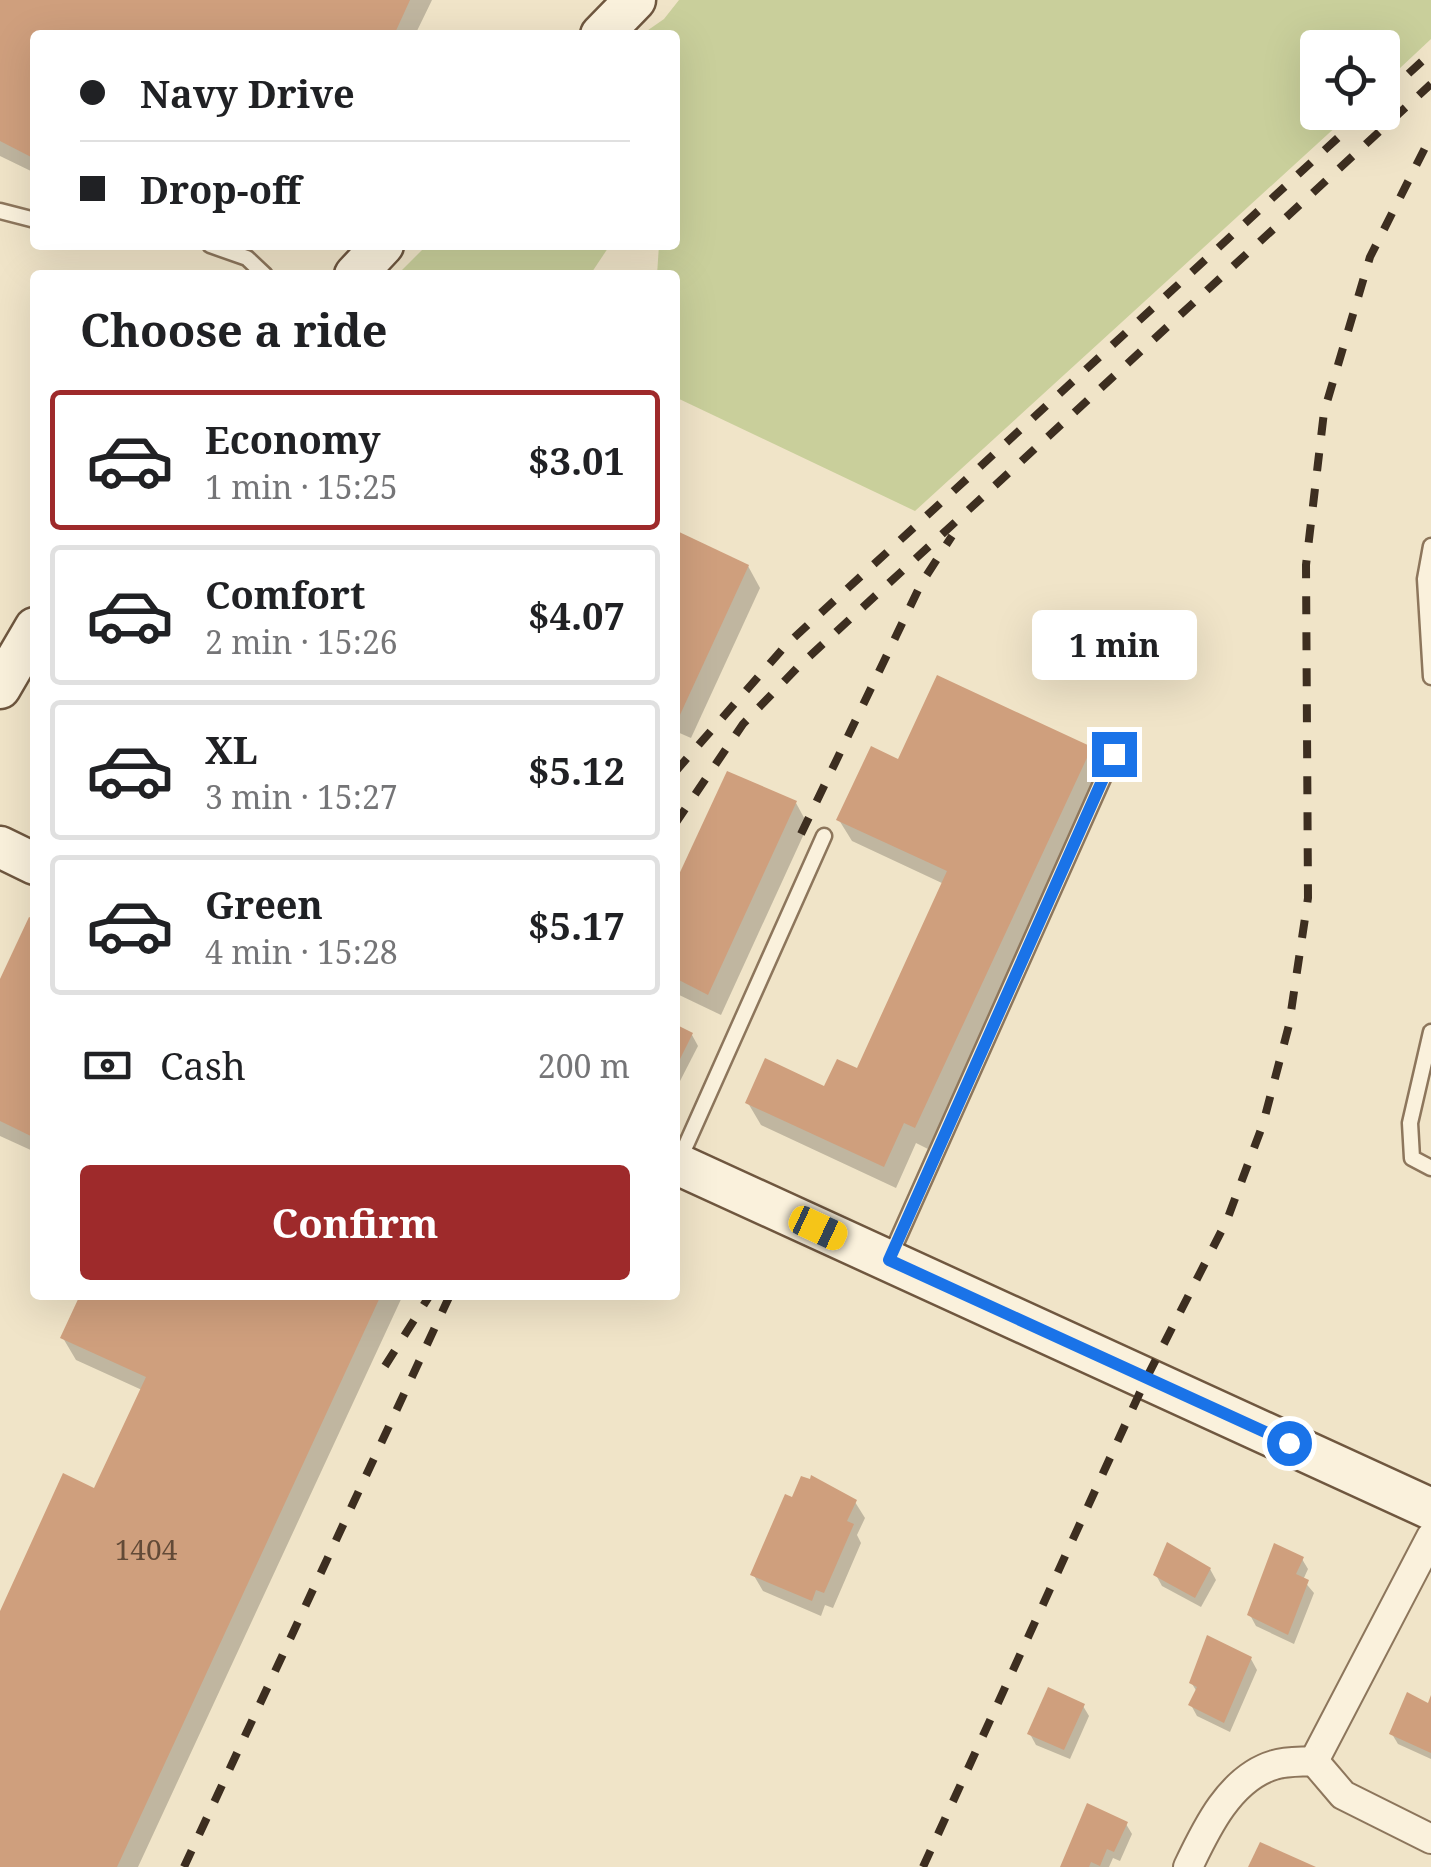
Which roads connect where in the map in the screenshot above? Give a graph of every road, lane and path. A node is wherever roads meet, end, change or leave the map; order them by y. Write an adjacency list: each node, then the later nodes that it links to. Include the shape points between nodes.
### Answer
1 (634, 0): 2 (street)
2 (606, 30)
3 (0, 212): 4 (lane)
4 (30, 219)
5 (225, 250): 7 (lane)
6 (379, 250): 8 (street)
7 (260, 270)
8 (361, 270)
9 (1431, 546): 10 (lane, via 1425,579)
10 (1431, 678)
11 (1114, 754): 19 (lane)
12 (824, 836): 16 (lane)
13 (0, 848): 14 (street)
14 (30, 862)
15 (1431, 1032): 18 (lane, via 1410,1123 1412,1158)
16 (680, 1154)
17 (680, 1165): 19 (street)
18 (1431, 1168)
19 (889, 1260): 20 (street)
20 (1431, 1509)
21 (1431, 1537): 22 (street)
22 (1314, 1761): 23 (street, via 1343,1795); 24 (street, via 1274,1764 1238,1788 1208,1825)
23 (1431, 1839)
24 (1188, 1867)

